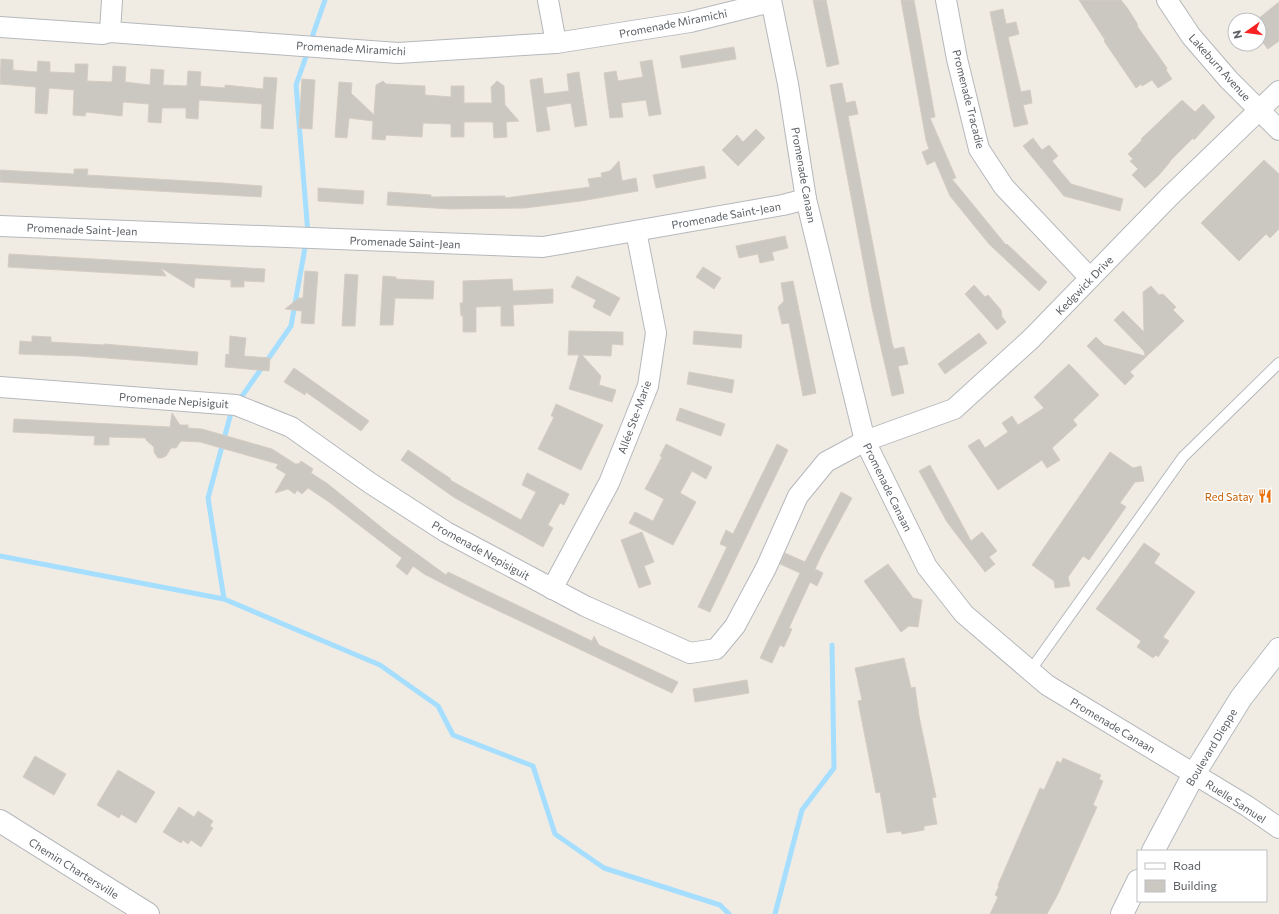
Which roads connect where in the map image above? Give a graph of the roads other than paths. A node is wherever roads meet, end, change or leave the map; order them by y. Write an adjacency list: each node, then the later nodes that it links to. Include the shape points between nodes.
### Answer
1 (112, 0): 7 (street)
2 (548, 0): 8 (street)
3 (946, 0): 15 (street, Promenade Tracadie, via 957,59 980,148 1004,187)
4 (1168, 0): 10 (street, Lakeburn Avenue, via 1191,36)
5 (771, 1): 8 (street, Promenade Miramichi, via 690,22); 12 (street, Promenade Canaan, via 788,84)
6 (0, 27): 7 (street, Promenade Miramichi, via 103,34)
7 (110, 32): 8 (street, Promenade Miramichi, via 398,53)
8 (556, 43)
9 (1279, 91): 10 (street, Kedgwick Drive)
10 (1259, 110): 11 (street, Lakeburn Avenue); 15 (street, Kedgwick Drive)
11 (1279, 130)
12 (806, 198): 14 (street, Promenade Saint-Jean, via 783,205); 18 (street, Promenade Canaan)
13 (0, 226): 14 (street, Promenade Saint-Jean, via 543,248)
14 (636, 231): 19 (street, Allée Ste-Marie, via 656,333 648,386 609,483)
15 (1090, 278): 18 (street, Kedgwick Drive, via 1031,339 954,408)
16 (1279, 363): 21 (lane, via 1183,457)
17 (0, 387): 19 (street, Promenade Nepisiguit, via 236,405 291,427 370,483 446,532)
18 (865, 441): 19 (street, Promenade Nepisiguit, via 826,462 798,496 766,568 735,626 716,649 690,654); 21 (street, Promenade Canaan, via 927,567 964,614)
19 (552, 589)
20 (1279, 649): 22 (main road, Boulevard Dieppe, via 1241,698)
21 (1030, 671): 22 (street, Promenade Canaan, via 1047,685)
22 (1194, 774): 24 (street, Ruelle Samuel); 25 (main road, Boulevard Dieppe)
23 (0, 821): 27 (main road, Chemin Chartersville)
24 (1279, 828)
25 (1154, 850)
26 (1137, 883): 28 (main road)
27 (148, 914)
28 (1122, 914)

